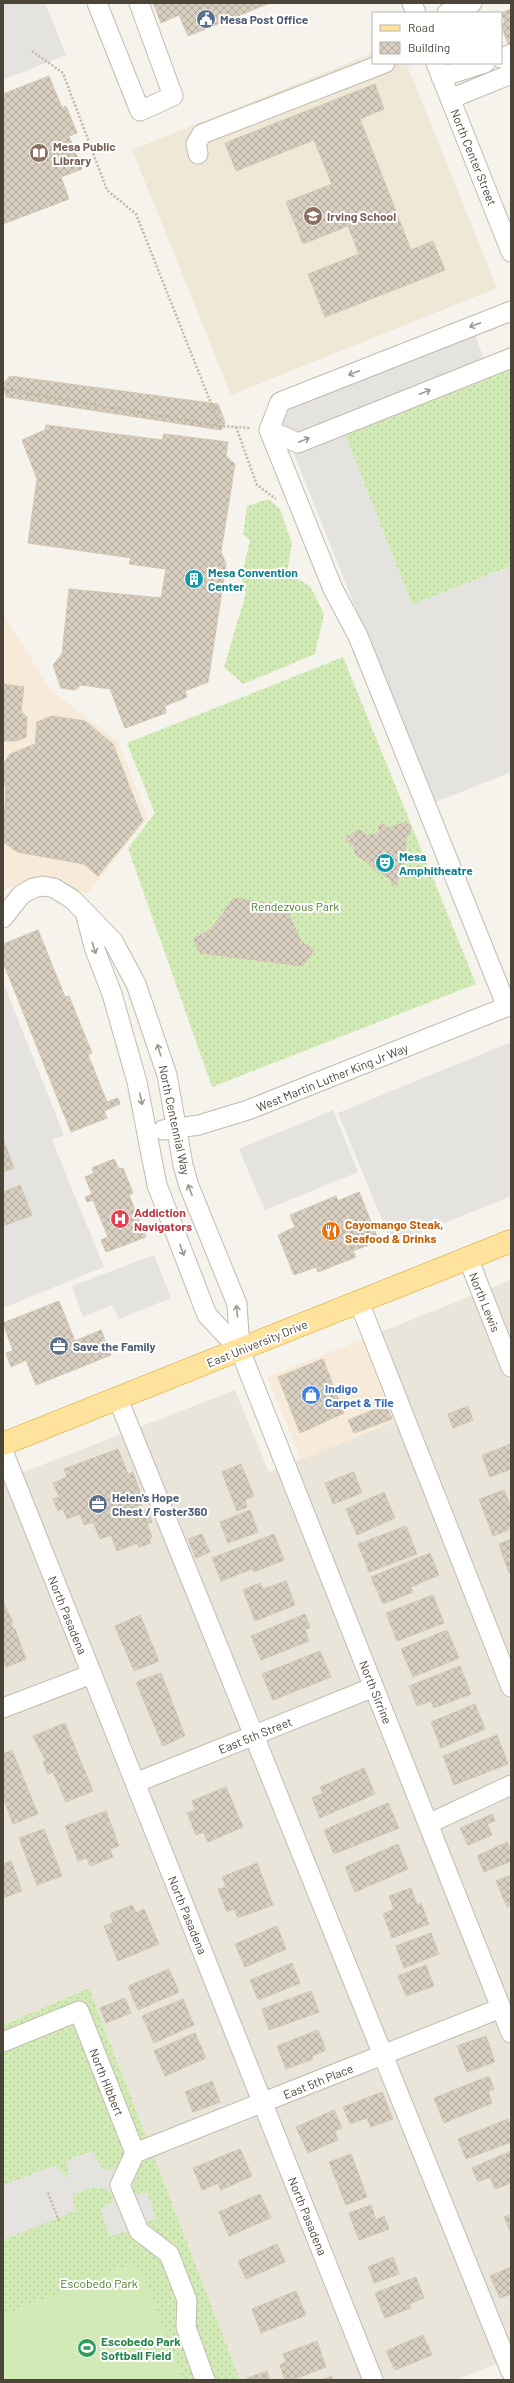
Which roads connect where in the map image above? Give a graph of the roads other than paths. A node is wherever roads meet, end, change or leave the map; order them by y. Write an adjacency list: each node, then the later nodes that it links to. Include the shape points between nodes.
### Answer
1 (97, 3): 2 (street, via 140,111 173,96)
2 (138, 3)
3 (472, 3): 4 (street)
4 (449, 12)
5 (383, 64): 10 (street, via 202,134 196,144)
6 (478, 64): 7 (street)
7 (439, 70): 9 (street, North Center Street)
8 (511, 74): 9 (street)
9 (450, 99): 11 (street, North Center Street)
10 (198, 154)
11 (511, 252)
12 (511, 310): 14 (street, one-way to 14, via 280,402)
13 (511, 358): 14 (street, one-way to 13, via 298,442)
14 (269, 430): 17 (street, via 333,589 360,641)
15 (84, 910): 16 (street, North Centennial Way, via 62,891 43,886 21,895); 18 (street, North Centennial Way, one-way to 15, via 167,1075 136,984 113,941); 19 (street, one-way to 19, via 94,947 112,994)
16 (3, 918)
17 (509, 1006): 18 (street, West Martin Luther King Jr Way, via 248,1110 200,1125)
18 (175, 1128): 19 (street, West Martin Luther King Jr Way); 23 (street, North Centennial Way, one-way to 18, via 237,1304 189,1186)
19 (148, 1132): 23 (street, one-way to 23, via 157,1185 207,1315)
20 (511, 1241): 21 (main road, East University Drive)
21 (468, 1258): 22 (main road, East University Drive); 24 (street, North Lewis)
22 (359, 1302): 23 (main road, East University Drive); 29 (street)
23 (240, 1350): 25 (main road, East University Drive); 30 (street, North Sirrine)
24 (511, 1367)
25 (118, 1399): 26 (main road, East University Drive); 32 (street)
26 (3, 1444)
27 (3, 1451): 28 (street, North Pasadena)
28 (92, 1674): 31 (street); 33 (street, North Pasadena)
29 (511, 1686)
30 (374, 1687): 32 (street, East 5th Street); 35 (street, North Sirrine)
31 (3, 1708)
32 (254, 1736): 33 (street, East 5th Street); 39 (street)
33 (135, 1783): 40 (street, North Pasadena)
34 (511, 1785): 35 (street)
35 (428, 1824): 36 (street, North Sirrine)
36 (501, 2008): 37 (street, North Sirrine); 39 (street, East 5th Place)
37 (511, 2033)
38 (3, 2042): 41 (street, North Hibbert, via 79,2011)
39 (383, 2055): 40 (street, East 5th Place); 42 (street)
40 (263, 2102): 41 (street, East 5th Place); 45 (street, North Pasadena)
41 (135, 2153): 44 (street, via 120,2185 139,2231 169,2254 187,2300 186,2327)
42 (511, 2372)
43 (511, 2377): 46 (street)
44 (205, 2380)
45 (373, 2380)
46 (503, 2380)

